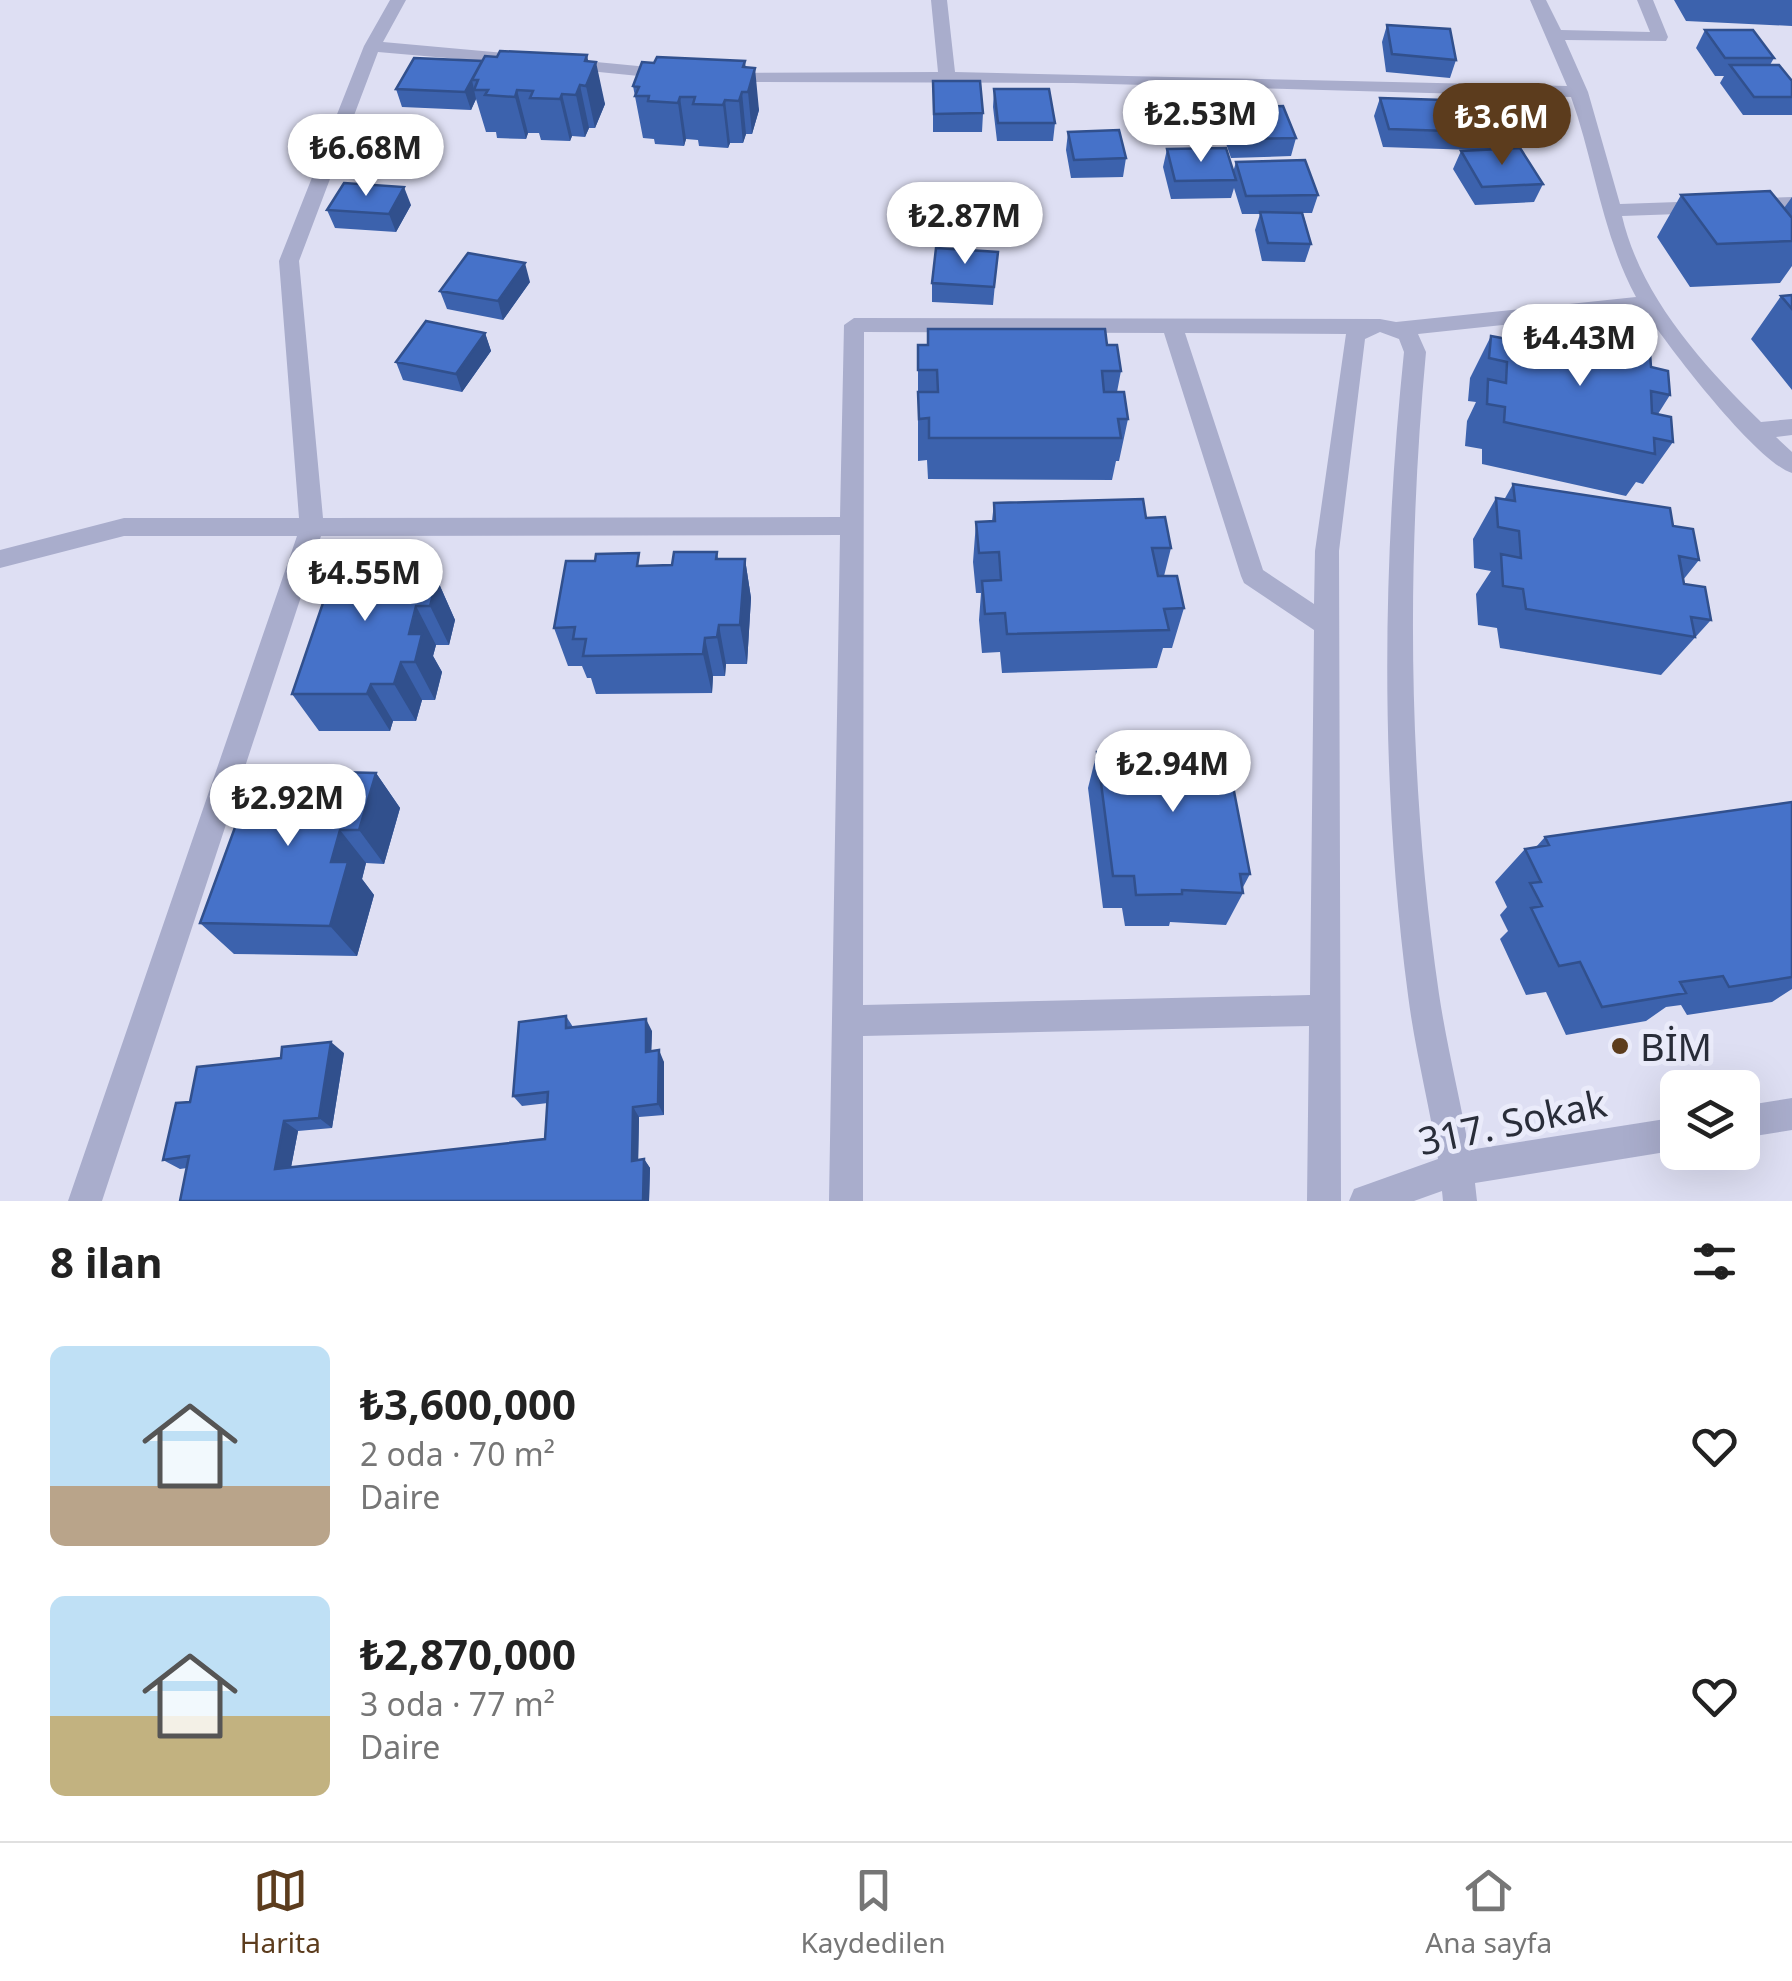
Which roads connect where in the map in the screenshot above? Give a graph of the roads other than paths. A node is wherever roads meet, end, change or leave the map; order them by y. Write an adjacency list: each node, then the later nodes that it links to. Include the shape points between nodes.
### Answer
1 (398, 0): 6 (street)
2 (939, 0): 11 (street)
3 (1538, 0): 5 (street)
4 (1645, 0): 5 (street, via 1660,37)
5 (1556, 35): 12 (street)
6 (372, 46): 7 (street); 22 (street, via 289,260)
7 (527, 60)
8 (546, 62): 9 (street)
9 (682, 75)
10 (702, 76): 11 (street)
11 (947, 78): 12 (street)
12 (1579, 92): 14 (street)
13 (1792, 203): 14 (street)
14 (1612, 210): 15 (street)
15 (1652, 302): 18 (street); 20 (street, via 1690,358)
16 (1172, 326): 17 (street); 23 (street, via 854,325); 25 (street, via 1253,576)
17 (1365, 327): 18 (street); 25 (street, via 1355,337 1327,552)
18 (1397, 329): 31 (street, via 1415,352 1399,542 1404,776 1424,995)
19 (1792, 427): 20 (street)
20 (1755, 431): 21 (street)
21 (1792, 465)
22 (312, 526): 23 (street); 24 (street, via 124,526); 32 (street)
23 (850, 526): 27 (street)
24 (0, 559)
25 (1327, 625): 26 (street)
26 (1326, 1010): 27 (street); 34 (street)
27 (847, 1021): 33 (street)
28 (1792, 1114): 29 (street)
29 (1760, 1119)
30 (1660, 1137): 31 (street, 317. Sokak)
31 (1458, 1185): 35 (street, 317. Sokak)
32 (85, 1201)
33 (846, 1201)
34 (1324, 1201)
35 (1366, 1201)

